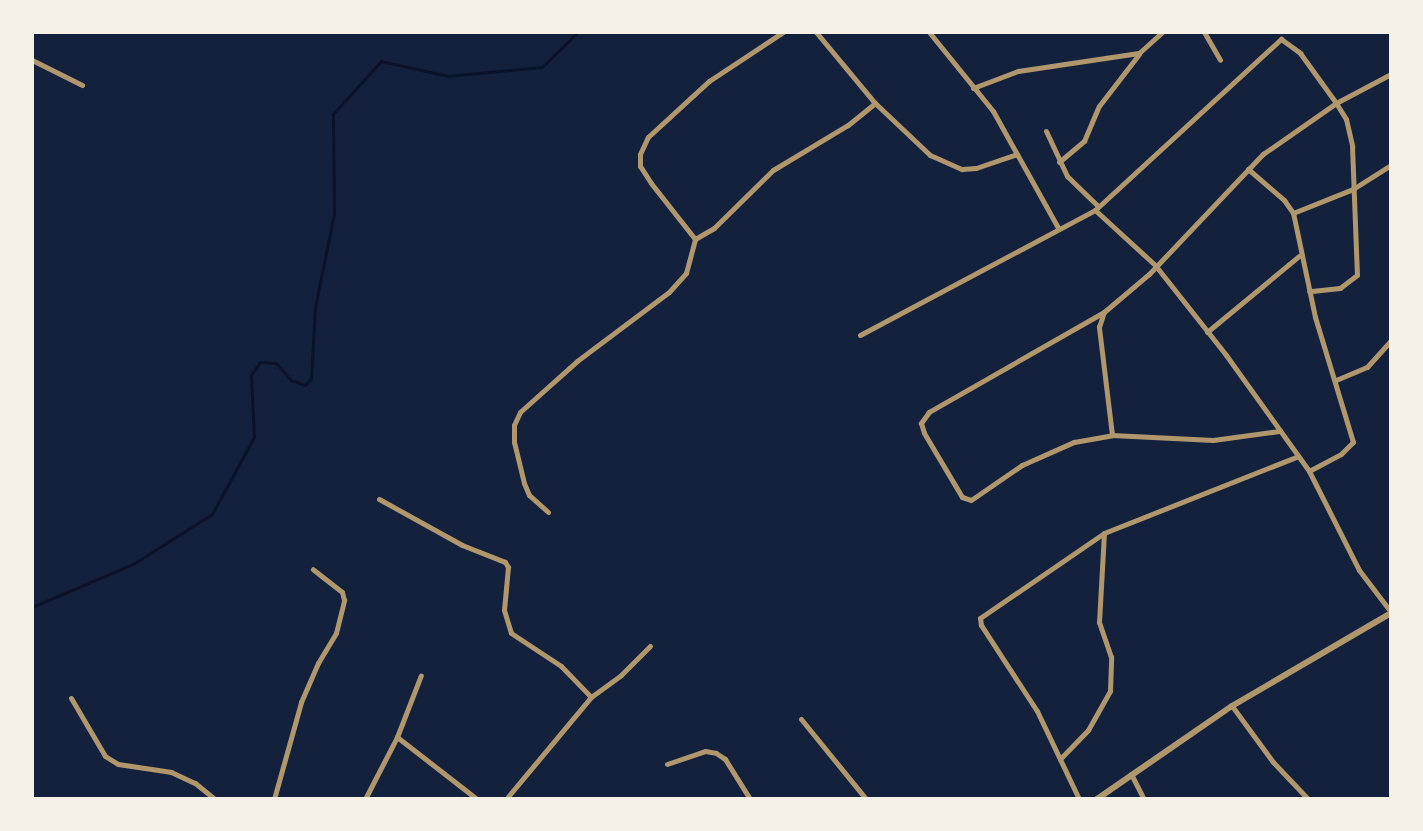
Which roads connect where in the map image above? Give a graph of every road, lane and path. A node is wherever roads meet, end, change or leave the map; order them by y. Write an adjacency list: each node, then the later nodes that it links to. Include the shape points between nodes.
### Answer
1 (783, 32): 24 (street, via 709,81 648,137 640,154 640,166)
2 (816, 32): 13 (street)
3 (929, 32): 12 (street)
4 (1162, 32): 7 (street)
5 (1204, 32): 9 (street)
6 (1282, 36): 14 (street); 21 (street)
7 (1139, 53): 12 (street, via 1018,71); 17 (street, via 1099,106 1084,141)
8 (32, 60): 11 (street)
9 (1220, 60)
10 (1391, 74): 14 (street)
11 (82, 85)
12 (973, 88): 16 (street)
13 (875, 103): 16 (street, via 916,145 962,169); 24 (street, via 773,170 714,228)
14 (1336, 103): 19 (street); 20 (street, via 1351,132)
15 (1046, 131): 17 (street)
16 (1017, 154): 23 (street)
17 (1059, 162): 21 (street)
18 (1391, 165): 20 (street)
19 (1248, 169): 22 (street); 26 (street)
20 (1353, 189): 22 (street); 27 (street, via 1357,275 1340,288)
21 (1097, 208): 23 (street); 26 (street)
22 (1293, 213): 25 (street)
23 (1058, 228): 30 (street)
24 (695, 239): 38 (street, via 686,273 669,292 520,412 514,442 524,483)
25 (1299, 256): 27 (street); 29 (street)
26 (1155, 265): 28 (street); 29 (street)
27 (1309, 291): 32 (street)
28 (1104, 312): 34 (street, via 1099,327); 34 (street, via 929,412 921,423 954,486 971,500 1022,465 1074,442)
29 (1207, 332): 33 (street)
30 (860, 335)
31 (1391, 340): 32 (street, via 1367,367)
32 (1336, 380): 36 (street, via 1353,442)
33 (1280, 431): 34 (street, via 1213,440); 35 (street)
34 (1112, 435)
35 (1298, 456): 36 (street); 39 (street)
36 (1309, 471): 41 (street, via 1359,570)
37 (379, 499): 44 (street, via 462,545 505,562 504,610 511,633 561,666)
38 (548, 512)
39 (1104, 533): 49 (street, via 1099,622 1111,657 1110,691 1088,730); 49 (street, via 980,618)
40 (313, 569): 53 (street, via 342,592 344,600 336,633 301,702)
41 (1391, 612): 46 (street)
42 (650, 646): 44 (street)
43 (421, 675): 48 (street)
44 (591, 697): 56 (street)
45 (71, 698): 52 (street, via 105,756 118,764 171,772)
46 (1232, 706): 51 (street); 62 (street)
47 (801, 719): 58 (street)
48 (397, 737): 54 (street); 55 (street)
49 (1060, 759): 59 (street)
50 (667, 764): 57 (street, via 705,751 716,753)
51 (1131, 773): 60 (street); 61 (street)
52 (215, 799)
53 (274, 799)
54 (365, 799)
55 (477, 799)
56 (506, 799)
57 (750, 799)
58 (866, 799)
59 (1079, 799)
60 (1097, 799)
61 (1144, 799)
62 (1308, 799)

